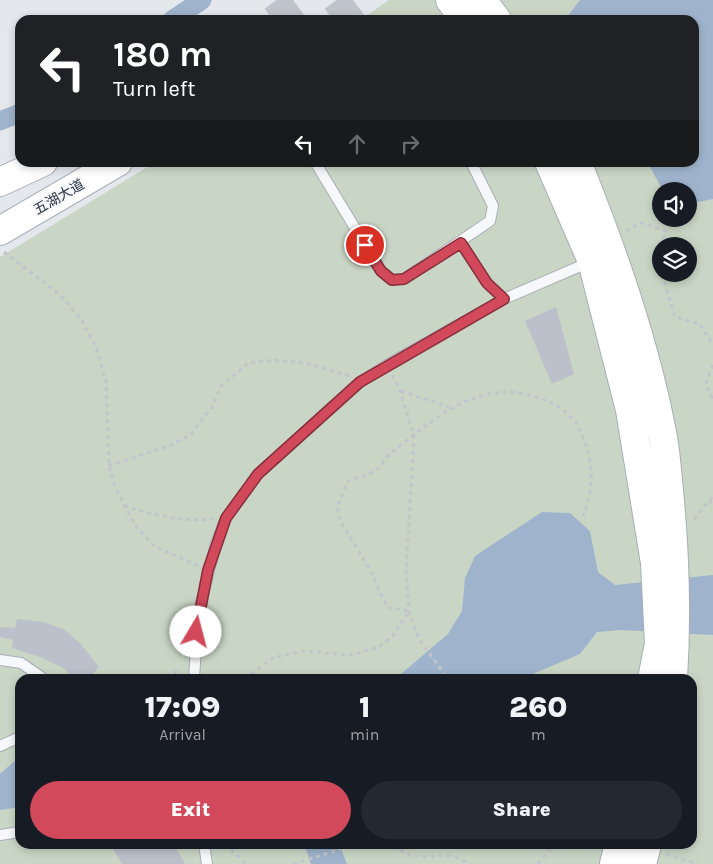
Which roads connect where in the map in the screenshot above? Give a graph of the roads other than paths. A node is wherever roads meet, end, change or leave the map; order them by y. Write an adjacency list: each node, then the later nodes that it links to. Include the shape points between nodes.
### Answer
1 (450, 0): 3 (main road)
2 (482, 0): 4 (main road)
3 (461, 15)
4 (493, 15)
5 (32, 167): 11 (main road)
6 (109, 167): 12 (main road, 五湖大道)
7 (318, 167): 13 (lane, via 381,271 392,280 404,279)
8 (474, 167): 13 (lane, via 493,206 490,221)
9 (552, 167): 14 (main road)
10 (578, 167): 14 (main road)
11 (0, 182)
12 (0, 231)
13 (461, 243): 15 (lane, via 487,283)
14 (604, 252): 15 (lane); 16 (main road, via 648,367 663,439)
15 (504, 299): 19 (lane, via 360,382 258,474 226,518 208,570 198,616)
16 (667, 644): 20 (main road); 21 (main road)
17 (0, 660): 18 (lane, via 20,663)
18 (36, 674)
19 (194, 674)
20 (654, 674)
21 (672, 674)
22 (15, 739): 23 (lane)
23 (0, 746)
24 (15, 833): 25 (lane)
25 (0, 835)
26 (205, 849): 28 (lane)
27 (618, 849): 29 (main road)
28 (207, 864)
29 (614, 864)

